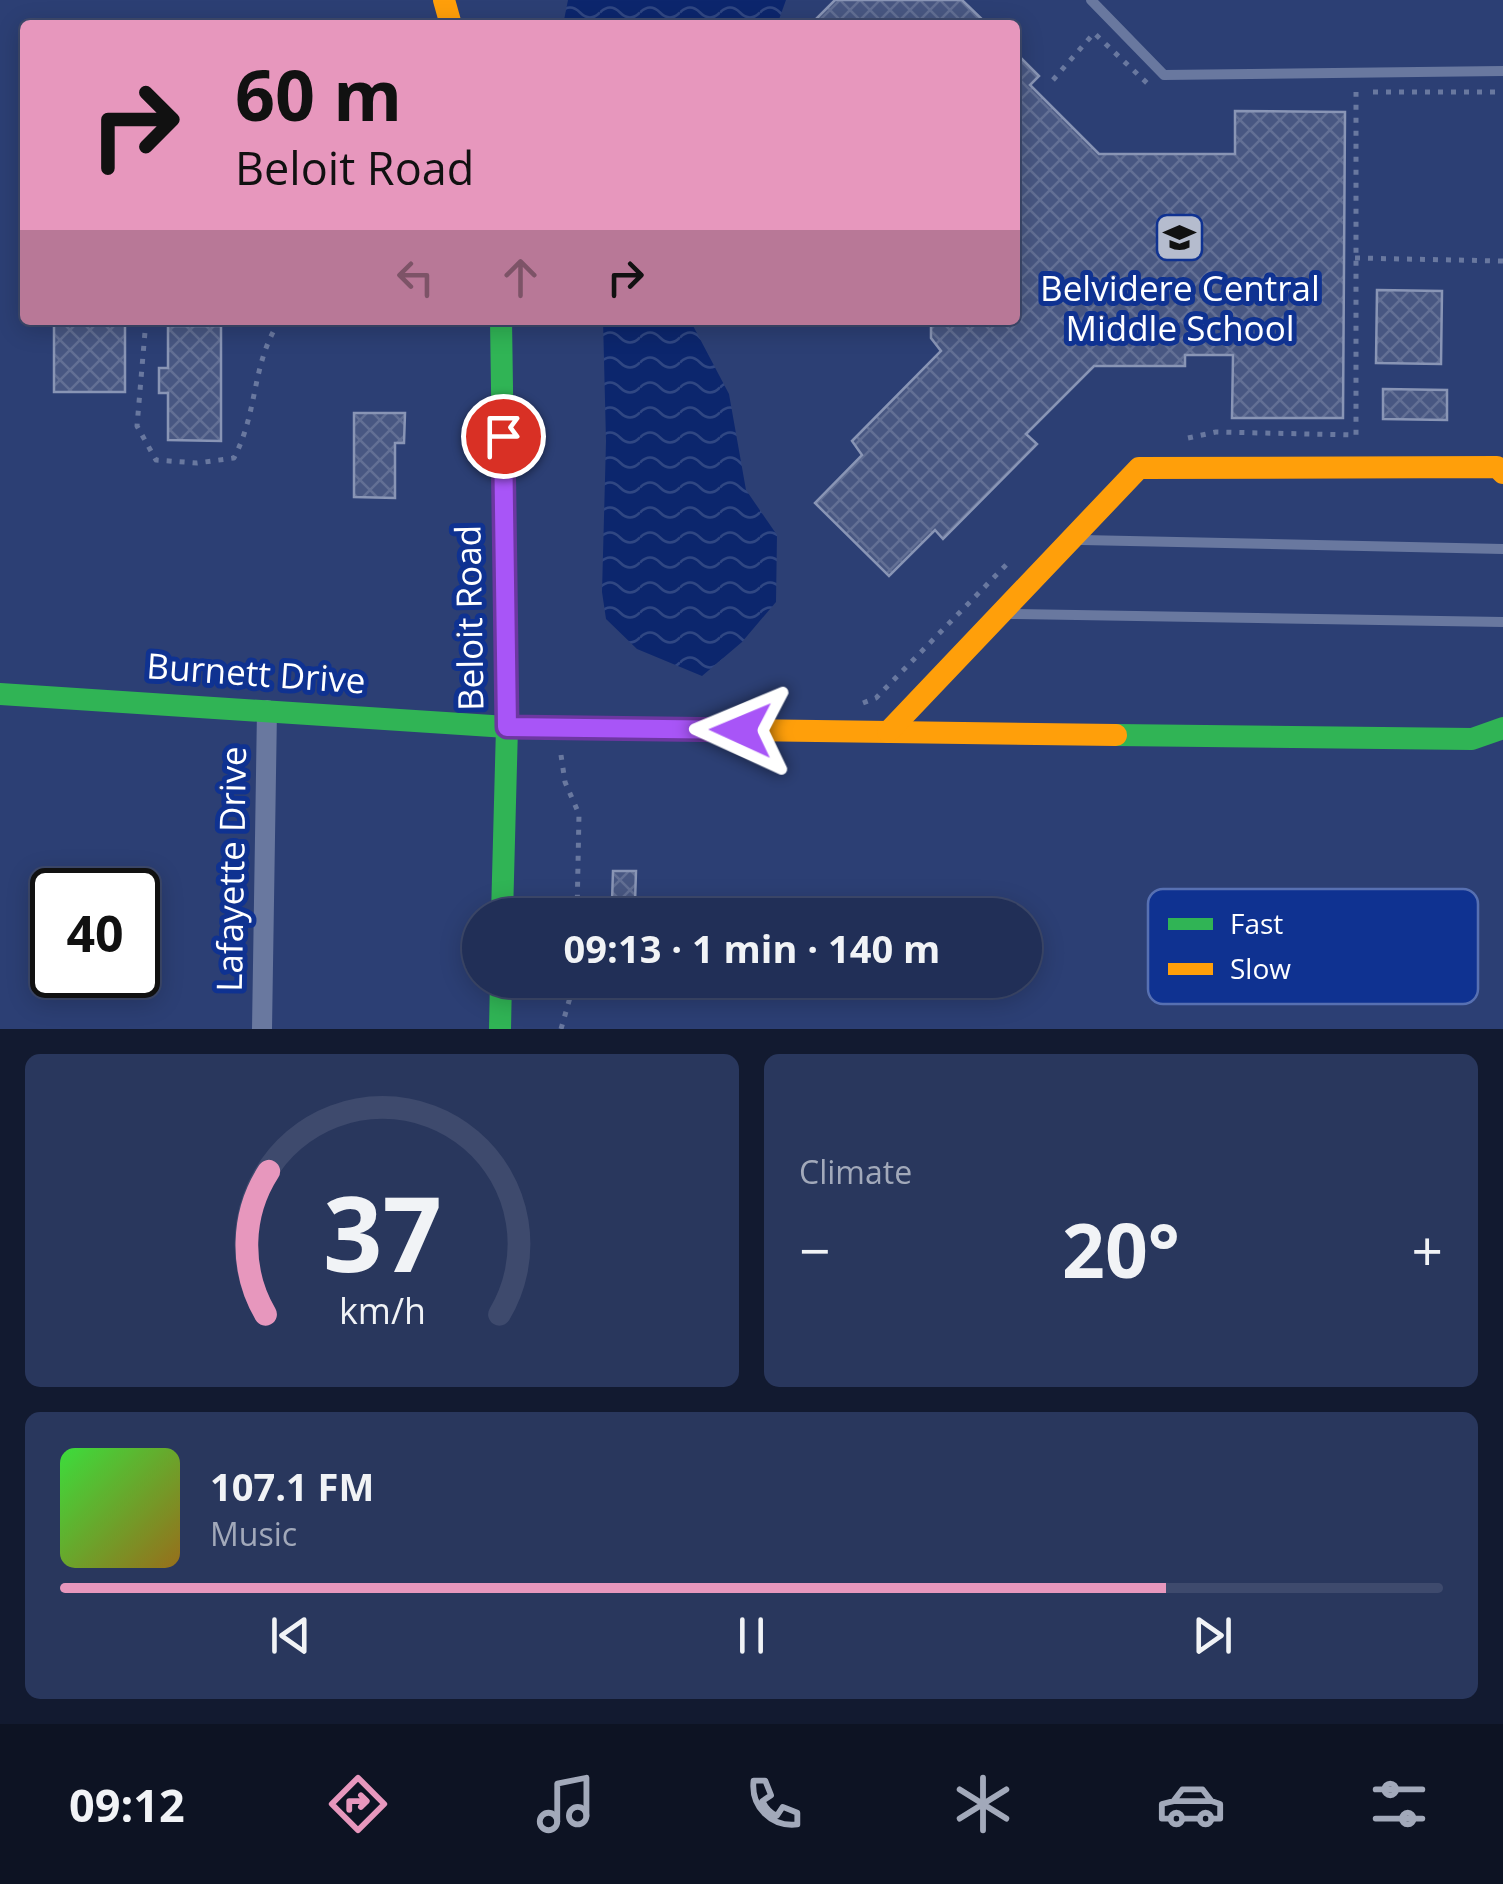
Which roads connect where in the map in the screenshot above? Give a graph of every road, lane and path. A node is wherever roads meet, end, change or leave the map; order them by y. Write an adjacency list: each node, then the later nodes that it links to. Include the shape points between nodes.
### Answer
1 (1091, 0): 2 (lane, via 1164,74)
2 (1503, 71)
3 (1356, 92): 4 (path, via 1355,258)
4 (1503, 261)
5 (146, 325): 6 (path, via 137,426 156,460 197,463 234,458 251,424 264,346)
6 (277, 325)
7 (501, 325): 15 (street, Beloit Road)
8 (1503, 473): 9 (street, via 1497,467 1139,468)
9 (1071, 540): 10 (lane); 11 (street)
10 (1503, 549)
11 (1000, 614): 12 (lane); 18 (street)
12 (1503, 622)
13 (0, 694): 14 (street, Burnett Drive)
14 (267, 710): 15 (street, Burnett Drive); 23 (street, Lafayette Drive)
15 (507, 727): 16 (street, Burnett Drive); 19 (street, Beloit Road)
16 (557, 728): 18 (street, Burnett Drive); 20 (path, via 565,782 579,814)
17 (1503, 728): 18 (street, Burnett Drive, via 1472,739)
18 (888, 732)
19 (502, 898)
20 (577, 898)
21 (501, 998): 24 (street)
22 (570, 998): 25 (path)
23 (262, 1029)
24 (500, 1029)
25 (561, 1029)

